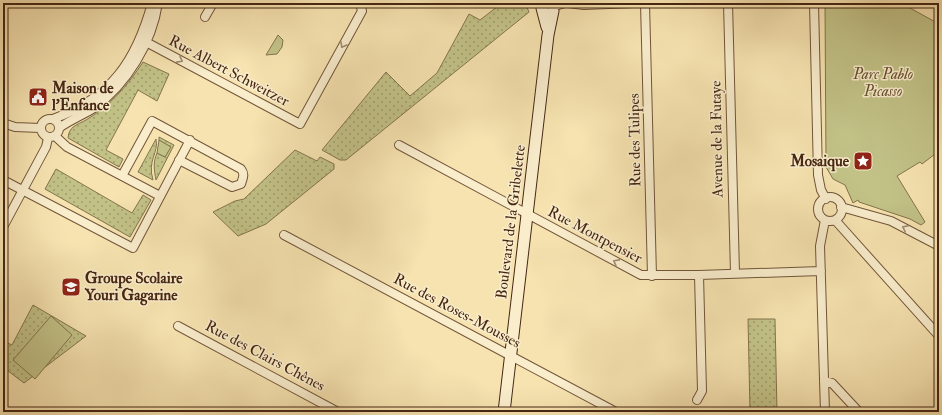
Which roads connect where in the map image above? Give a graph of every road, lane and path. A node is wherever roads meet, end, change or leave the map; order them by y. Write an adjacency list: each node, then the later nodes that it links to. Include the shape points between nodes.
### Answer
1 (152, 3): 13 (street, via 141,38 112,84 86,104)
2 (158, 3): 12 (street)
3 (212, 3): 11 (street)
4 (568, 3): 5 (street)
5 (634, 3)
6 (645, 3): 36 (street, Rue des Tulipes)
7 (728, 3): 34 (street, Avenue de la Futaye)
8 (814, 3): 25 (street, via 818,175)
9 (553, 6): 27 (main road, Boulevard de la Gribelette)
10 (361, 7): 12 (street, Rue Albert Schweitzer, via 300,124)
11 (205, 17)
12 (146, 42): 16 (street, via 131,70 114,90 94,107)
13 (52, 119): 15 (street, via 44,120); 16 (street, via 57,122)
14 (3, 123): 15 (street, via 15,127)
15 (40, 128): 17 (street, via 43,135)
16 (59, 128): 17 (street)
17 (51, 137): 21 (street); 23 (street)
18 (190, 140): 20 (street); 20 (street, via 241,169 241,184 232,187); 21 (street, via 152,120)
19 (399, 145): 27 (street, Rue Montpensier)
20 (180, 160): 24 (street)
21 (122, 176): 24 (street)
22 (3, 180): 23 (street)
23 (23, 190): 24 (street, via 133,248); 30 (street)
24 (160, 196)
25 (826, 199): 26 (street, via 835,199); 28 (street, via 819,207 820,214)
26 (842, 207): 29 (street, via 840,216); 32 (street, one-way to 26, via 891,221)
27 (527, 215): 36 (street, Rue Montpensier, one-way to 27, via 637,273); 39 (main road, Boulevard de la Gribelette)
28 (825, 220): 29 (street); 33 (street, via 820,246)
29 (835, 220): 38 (street)
30 (3, 227)
31 (284, 235): 39 (street, Rue des Roses-Mousses)
32 (939, 246)
33 (820, 271): 34 (street, Rue Montpensier); 40 (street)
34 (735, 273): 35 (street, Rue Montpensier)
35 (699, 275): 36 (street, Rue Montpensier); 41 (street, via 702,391)
36 (652, 276)
37 (178, 326): 42 (street, Rue des Clairs Chênes)
38 (939, 336)
39 (511, 355): 43 (main road, Boulevard de la Gribelette); 44 (street, Rue des Roses-Mousses)
40 (824, 381): 45 (street); 46 (street, via 832,383)
41 (697, 400)
42 (338, 412)
43 (504, 412)
44 (616, 412)
45 (825, 412)
46 (859, 412)

